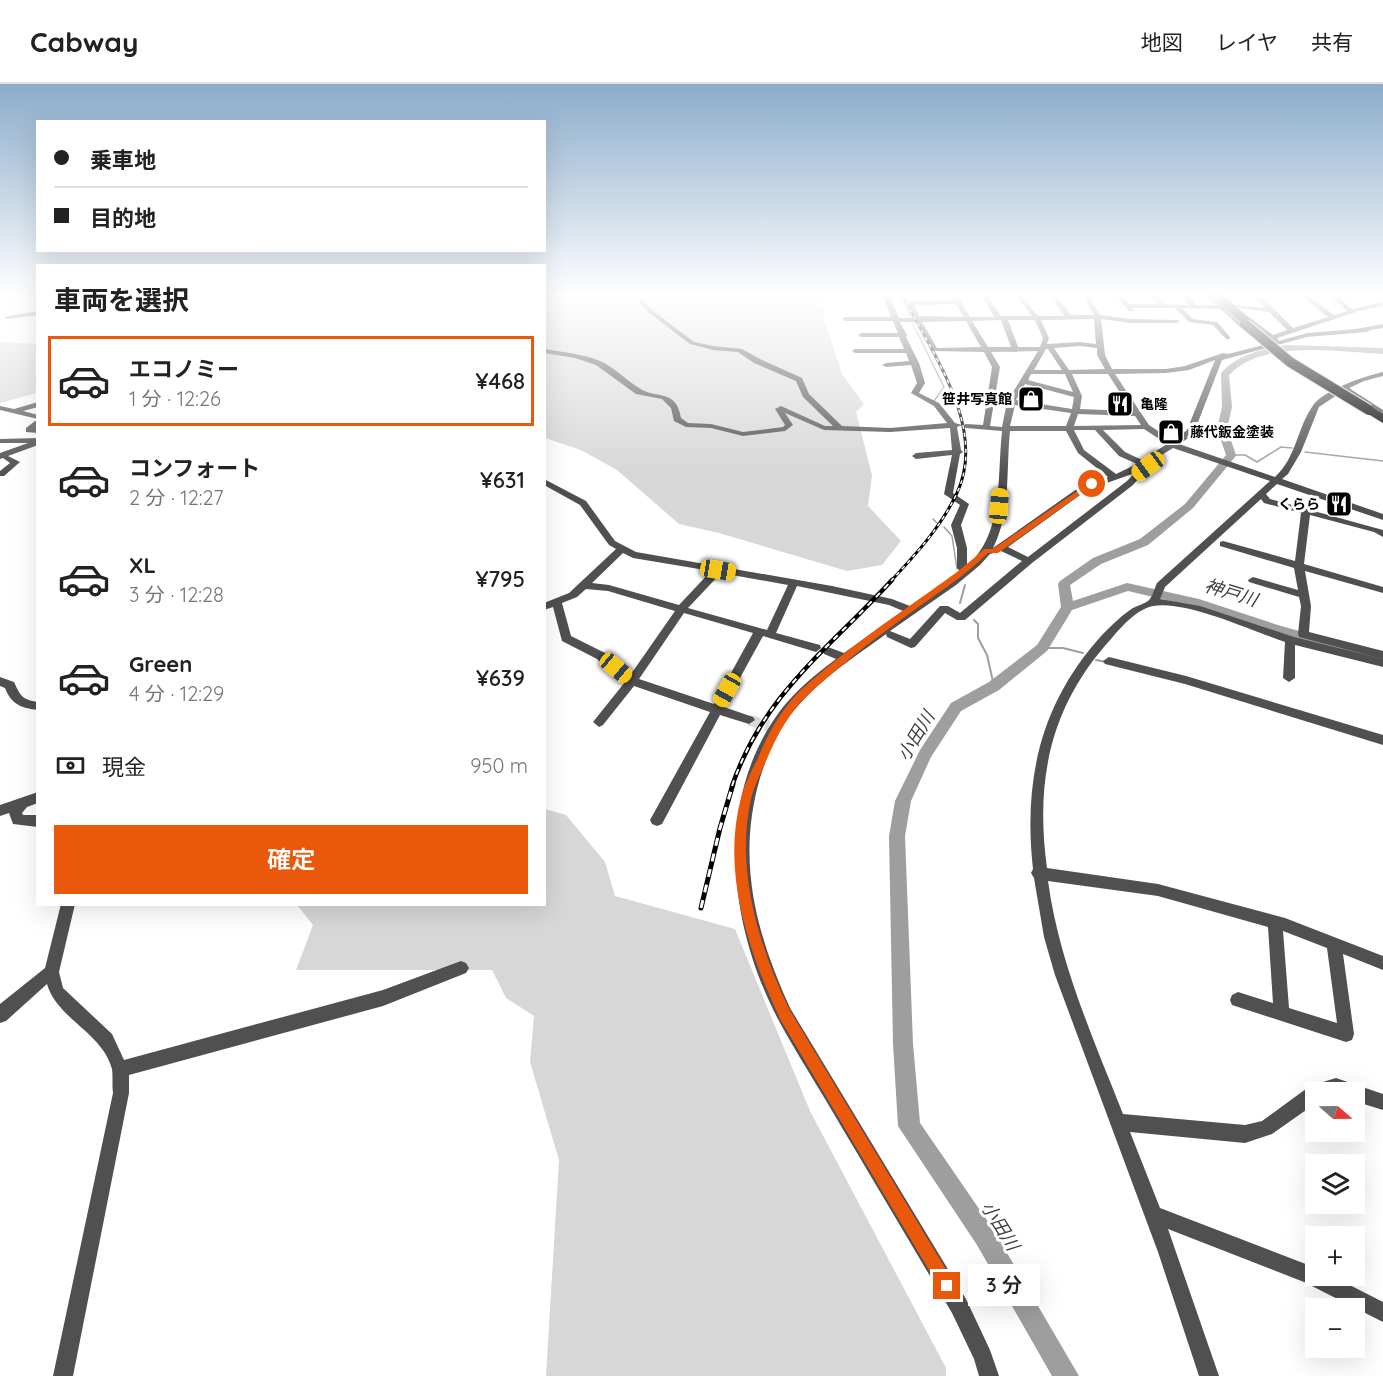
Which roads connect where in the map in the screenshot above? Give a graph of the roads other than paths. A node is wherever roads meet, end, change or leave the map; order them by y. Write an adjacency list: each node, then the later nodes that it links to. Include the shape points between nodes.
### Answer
1 (559, 353): 31 (street, via 599,363 639,392 664,397 675,407 677,420 687,426 711,426 743,434 785,429 789,425 781,408 820,427)
2 (745, 353): 31 (street, via 799,380 806,395)
3 (911, 353): 11 (street)
4 (988, 353): 32 (street, via 997,370)
5 (1041, 353): 13 (street)
6 (1051, 353): 14 (street)
7 (1101, 353): 15 (street)
8 (1231, 353): 15 (street, via 1174,370)
9 (1235, 353): 41 (street, via 1218,360 1191,430)
10 (1280, 353): 27 (highway, bridge)
11 (915, 363): 12 (street); 30 (street, via 921,383 915,393 938,406)
12 (886, 365)
13 (1028, 372): 14 (street); 17 (street)
14 (1068, 373): 15 (street); 20 (street)
15 (1111, 373): 26 (street)
16 (1383, 374): 18 (street)
17 (1023, 381): 20 (street); 21 (street)
18 (1343, 387): 19 (street); 27 (street)
19 (1333, 393): 27 (street); 49 (street, via 1312,411 1294,458 1285,472)
20 (1078, 396): 25 (street)
21 (1011, 402): 25 (street); 34 (street)
22 (36, 405): 24 (street)
23 (0, 408): 24 (street)
24 (15, 411): 28 (street)
25 (1073, 411): 26 (street); 35 (street)
26 (1137, 414): 36 (street)
27 (1379, 415)
28 (36, 416)
29 (36, 424): 37 (street, via 29,429)
30 (959, 425): 31 (street, via 890,430); 32 (street); 42 (street)
31 (839, 427)
32 (986, 428): 34 (street)
33 (1097, 428): 35 (street); 36 (street); 47 (street, via 1122,454)
34 (1005, 429): 35 (street); 58 (street, via 998,523)
35 (1069, 429): 48 (street, via 1081,451)
36 (1148, 429): 41 (street); 43 (street, via 1147,434)
37 (36, 431)
38 (0, 441): 39 (street)
39 (36, 441)
40 (36, 442): 46 (street)
41 (1174, 445): 43 (street); 49 (street)
42 (959, 452): 45 (street); 62 (street, via 948,494 964,504 956,525 962,568)
43 (1161, 453): 47 (street); 59 (street, via 1130,483)
44 (35, 454): 46 (street)
45 (916, 456)
46 (5, 460)
47 (1144, 464): 48 (street)
48 (1115, 478): 56 (street, via 1084,488)
49 (1274, 479): 51 (street); 53 (street)
50 (546, 482): 57 (street, via 583,503 606,537)
51 (1261, 492): 52 (street, via 1267,501); 68 (street)
52 (1306, 512): 54 (street); 60 (street)
53 (1383, 517)
54 (1383, 534)
55 (1223, 544): 60 (street)
56 (1001, 547): 58 (street); 59 (street)
57 (621, 550): 61 (street, via 655,561); 65 (street)
58 (986, 551): 62 (street)
59 (1030, 560): 74 (street, via 961,618 944,608 911,644)
60 (1299, 566): 66 (street); 67 (street)
61 (718, 570): 64 (street); 71 (street)
62 (966, 571): 72 (street)
63 (1253, 580): 67 (street)
64 (794, 582): 72 (street, via 863,595); 73 (street)
65 (583, 585): 69 (street); 71 (street)
66 (1383, 590)
67 (1305, 595): 76 (street, via 1303,634)
68 (1155, 597): 75 (street); 93 (street, via 1102,642 1073,680 1054,714 1038,791)
69 (557, 603): 70 (street); 82 (street, via 566,638 601,656)
70 (546, 606)
71 (682, 608): 73 (street); 82 (street)
72 (909, 610): 77 (street)
73 (765, 632): 77 (street); 84 (street)
74 (891, 634)
75 (1290, 639): 79 (street); 80 (street)
76 (1383, 655)
77 (846, 658): 111 (street, via 806,691 772,727 746,798 741,838 742,882 766,975 784,1014 959,1306)
78 (1109, 661): 87 (street, via 1186,680)
79 (1383, 663)
80 (1289, 678)
81 (0, 681): 83 (street, via 10,685 14,698 21,704)
82 (632, 681): 84 (street); 86 (street)
83 (36, 706)
84 (716, 710): 85 (street); 91 (street)
85 (749, 720)
86 (599, 722)
87 (1383, 740)
88 (32, 797): 89 (street); 90 (street, via 15,812)
89 (0, 812): 90 (street)
90 (18, 820): 92 (street)
91 (657, 820)
92 (36, 821)
93 (1038, 873): 95 (street, via 1137,885); 107 (street, via 1060,972)
94 (68, 906): 99 (street)
95 (1275, 922): 96 (street); 101 (street)
96 (1334, 946): 97 (street); 101 (street, via 1346,1034)
97 (1383, 963)
98 (461, 968): 103 (street, via 383,998)
99 (51, 972): 102 (street); 103 (street, via 57,993 106,1040)
100 (1238, 1000): 101 (street)
101 (1281, 1013)
102 (0, 1015)
103 (120, 1069): 110 (street, via 121,1093)
104 (1365, 1096): 106 (street)
105 (1305, 1100): 107 (street, via 1266,1128 1245,1134)
106 (1383, 1102)
107 (1118, 1122): 108 (street)
108 (1155, 1215): 109 (street, via 1309,1275); 112 (street)
109 (1383, 1312)
110 (63, 1376)
111 (989, 1376)
112 (1209, 1376)

